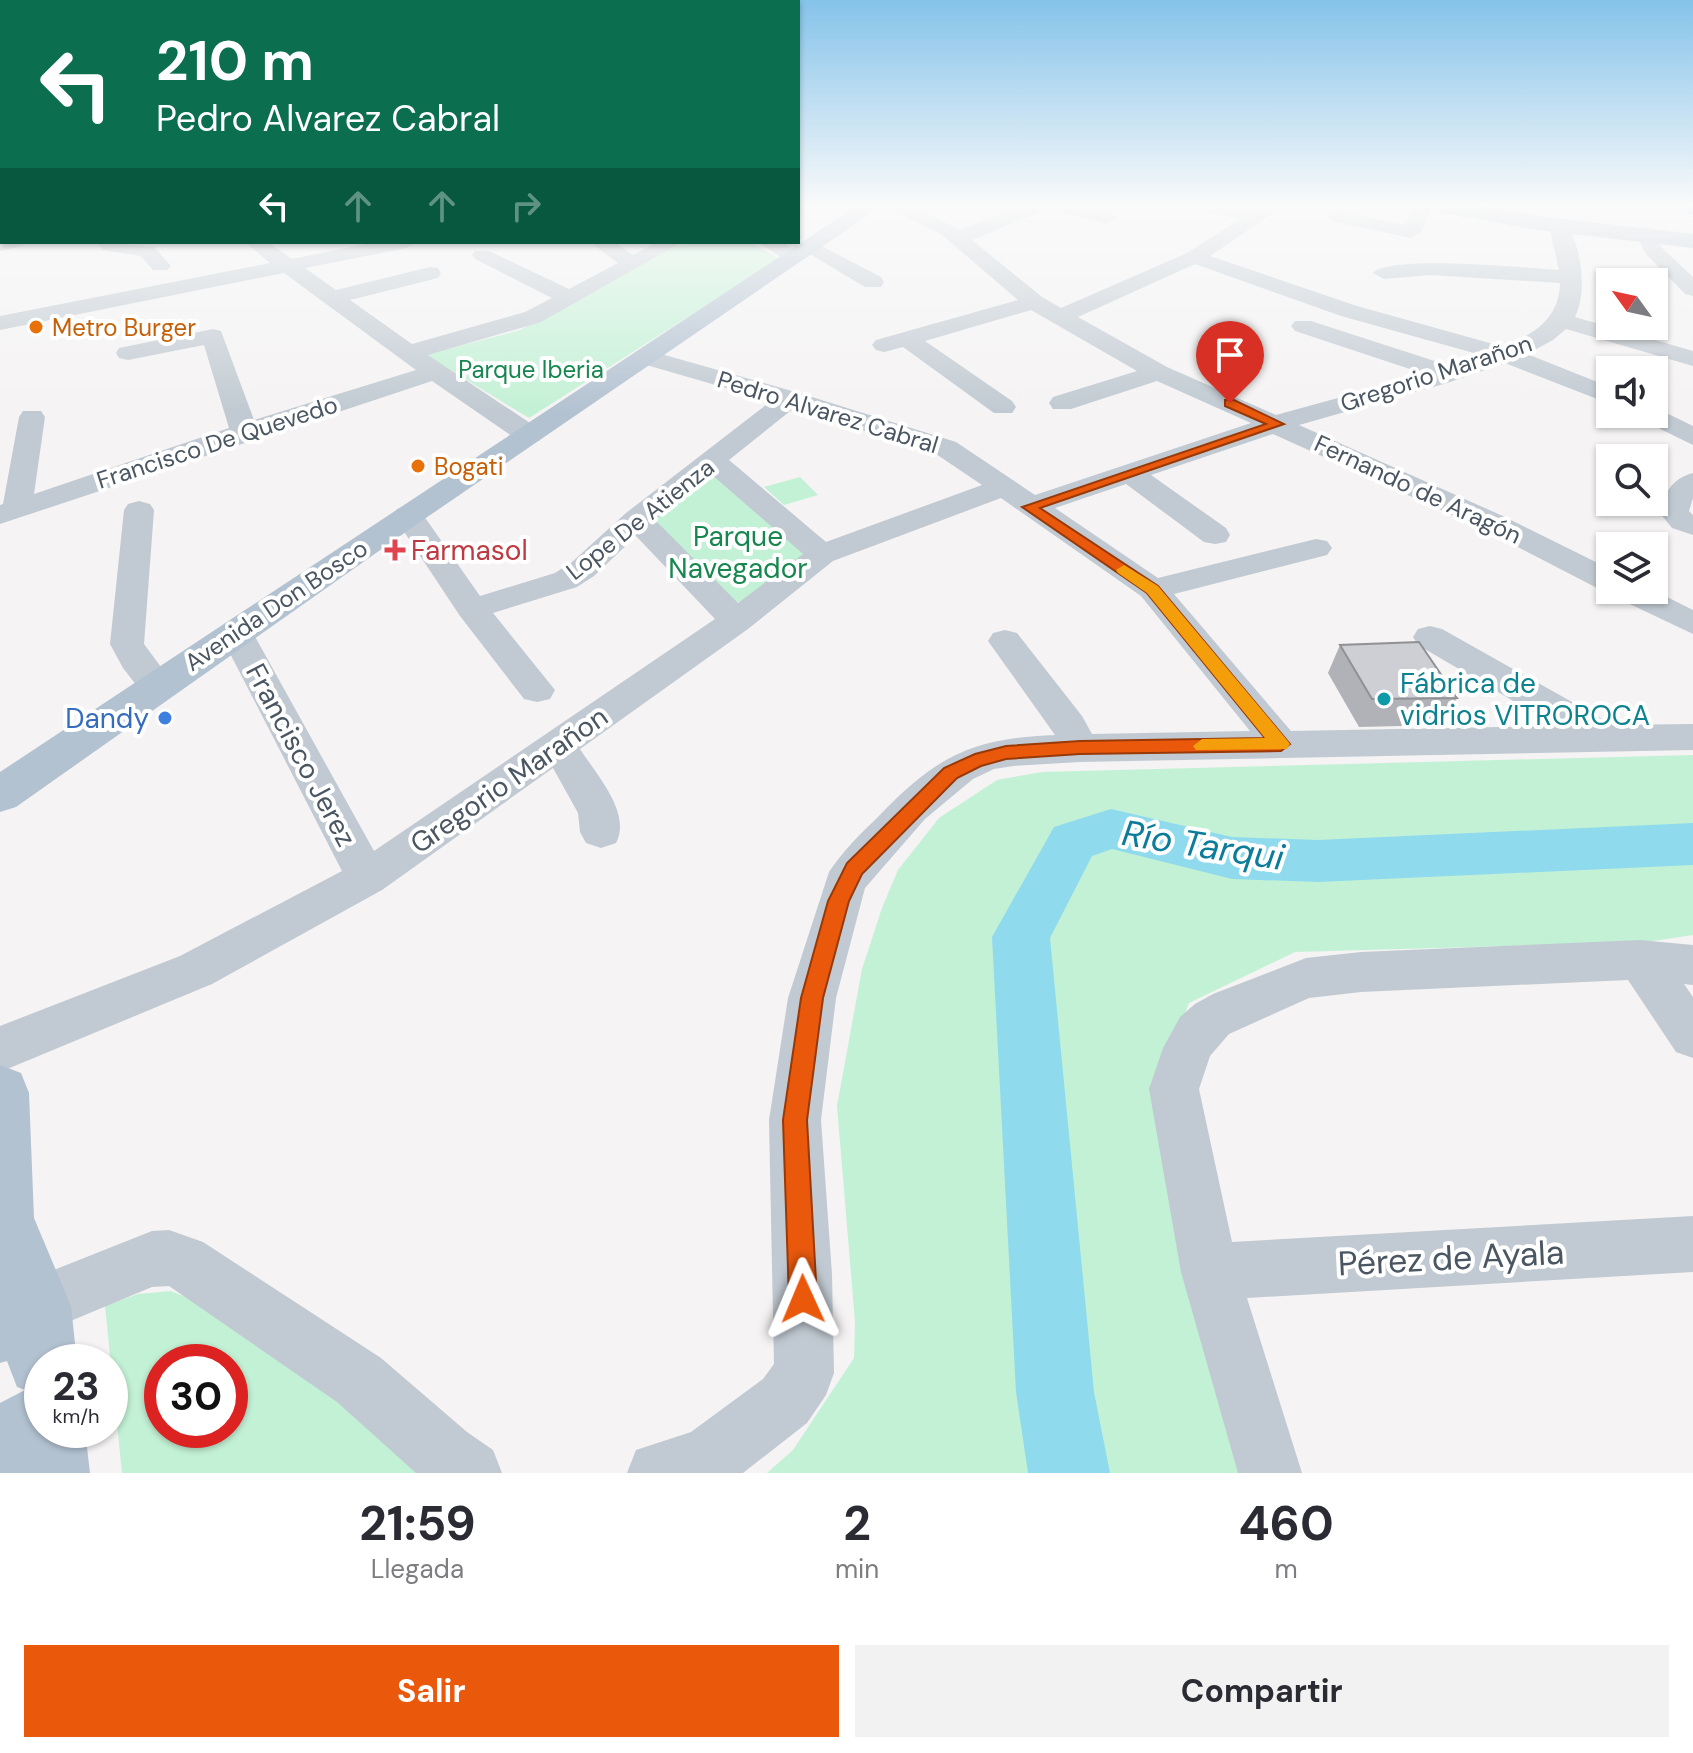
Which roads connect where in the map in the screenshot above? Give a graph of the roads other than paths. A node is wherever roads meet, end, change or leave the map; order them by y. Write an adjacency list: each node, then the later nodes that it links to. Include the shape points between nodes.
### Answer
1 (249, 274): 22 (street)
2 (299, 274): 18 (street)
3 (427, 274): 18 (street)
4 (520, 274): 17 (street)
5 (612, 274): 17 (street)
6 (768, 274): 27 (main road, Avenida Don Bosco)
7 (854, 274): 15 (street)
8 (1001, 274): 19 (street, Fernando de Aragón)
9 (1157, 274): 20 (street)
10 (1242, 274): 26 (street, via 1349,311)
11 (1510, 274): 14 (street)
12 (1570, 274): 14 (street, Gregorio Marañon)
13 (1677, 274): 16 (street)
14 (1571, 277): 21 (street, Gregorio Marañon)
15 (873, 282)
16 (1693, 289)
17 (568, 297): 25 (street, via 511,325)
18 (333, 298): 25 (street)
19 (1034, 302): 20 (street, Fernando de Aragón); 35 (street, via 895,341)
20 (1060, 317): 30 (street, Fernando de Aragón)
21 (1562, 320): 26 (street, Gregorio Marañon, via 1535,343); 28 (street)
22 (0, 323)
23 (1303, 326): 31 (street)
24 (128, 353): 39 (street, via 213,336)
25 (409, 353): 29 (street)
26 (1507, 355): 31 (street, Gregorio Marañon); 32 (street)
27 (645, 357): 33 (street, Pedro Alvarez Cabral); 40 (main road, Avenida Don Bosco)
28 (1693, 359)
29 (435, 372): 39 (street, Francisco De Quevedo); 40 (street)
30 (1158, 372): 34 (street); 38 (street, Fernando de Aragón)
31 (1447, 373): 38 (street, Gregorio Marañon)
32 (1596, 390)
33 (790, 398): 42 (street, Lope De Atienza); 45 (street, Pedro Alvarez Cabral, via 936,444)
34 (1062, 403)
35 (1003, 407)
36 (32, 417): 47 (street)
37 (1668, 423): 41 (street)
38 (1277, 424): 43 (street, Gregorio Marañon); 54 (street, Fernando de Aragón)
39 (244, 432): 47 (street, Francisco De Quevedo)
40 (529, 435): 48 (main road, Avenida Don Bosco)
41 (1693, 437)
42 (713, 461): 49 (street, Lope De Atienza); 53 (street)
43 (1130, 474): 45 (street, Gregorio Marañon); 51 (street)
44 (1693, 482): 50 (street, via 1678,496 1674,512)
45 (1016, 498): 53 (street, Gregorio Marañon); 55 (street, Pedro Alvarez Cabral)
46 (139, 510): 63 (street, via 127,644)
47 (9, 512)
48 (408, 515): 57 (street); 60 (main road, Avenida Don Bosco)
49 (637, 519): 57 (street, Lope De Atienza, via 566,580); 58 (street)
50 (1693, 526)
51 (1215, 535)
52 (1316, 548): 55 (street)
53 (822, 554): 58 (street, Gregorio Marañon)
54 (1596, 575)
55 (1153, 589): 67 (street, Pedro Alvarez Cabral)
56 (1655, 604): 59 (street)
57 (472, 609): 64 (street)
58 (736, 621): 68 (street, Gregorio Marañon)
59 (1693, 623)
60 (236, 632): 63 (main road, Avenida Don Bosco); 72 (street, Francisco Jerez)
61 (1430, 637): 66 (street)
62 (1005, 641): 69 (street, via 1069,725)
63 (157, 686): 70 (main road, Avenida Don Bosco)
64 (537, 690)
65 (1693, 737): 66 (street)
66 (1607, 739): 67 (street)
67 (1281, 744): 69 (street)
68 (559, 746): 71 (street, via 598,812); 72 (street, Gregorio Marañon)
69 (1080, 748): 86 (street, via 1006,753 950,773 844,884 812,998 795,1120 804,1373 785,1401 714,1455)
70 (0, 795)
71 (601, 832)
72 (367, 878): 75 (street, Gregorio Marañon, via 196,970)
73 (1677, 962): 74 (street); 79 (street, via 1306,978 1212,1019 1188,1048 1174,1089)
74 (1693, 1036)
75 (0, 1049)
76 (0, 1093): 77 (main road)
77 (1, 1216): 80 (main road)
78 (1693, 1244): 79 (street, Pérez de Ayala)
79 (1210, 1272): 87 (street)
80 (27, 1332): 85 (street, via 152,1259 183,1262 359,1380)
81 (24, 1430): 82 (main road)
82 (0, 1444)
83 (51, 1448): 84 (main road)
84 (53, 1473)
85 (470, 1473)
86 (659, 1473)
87 (1270, 1473)

